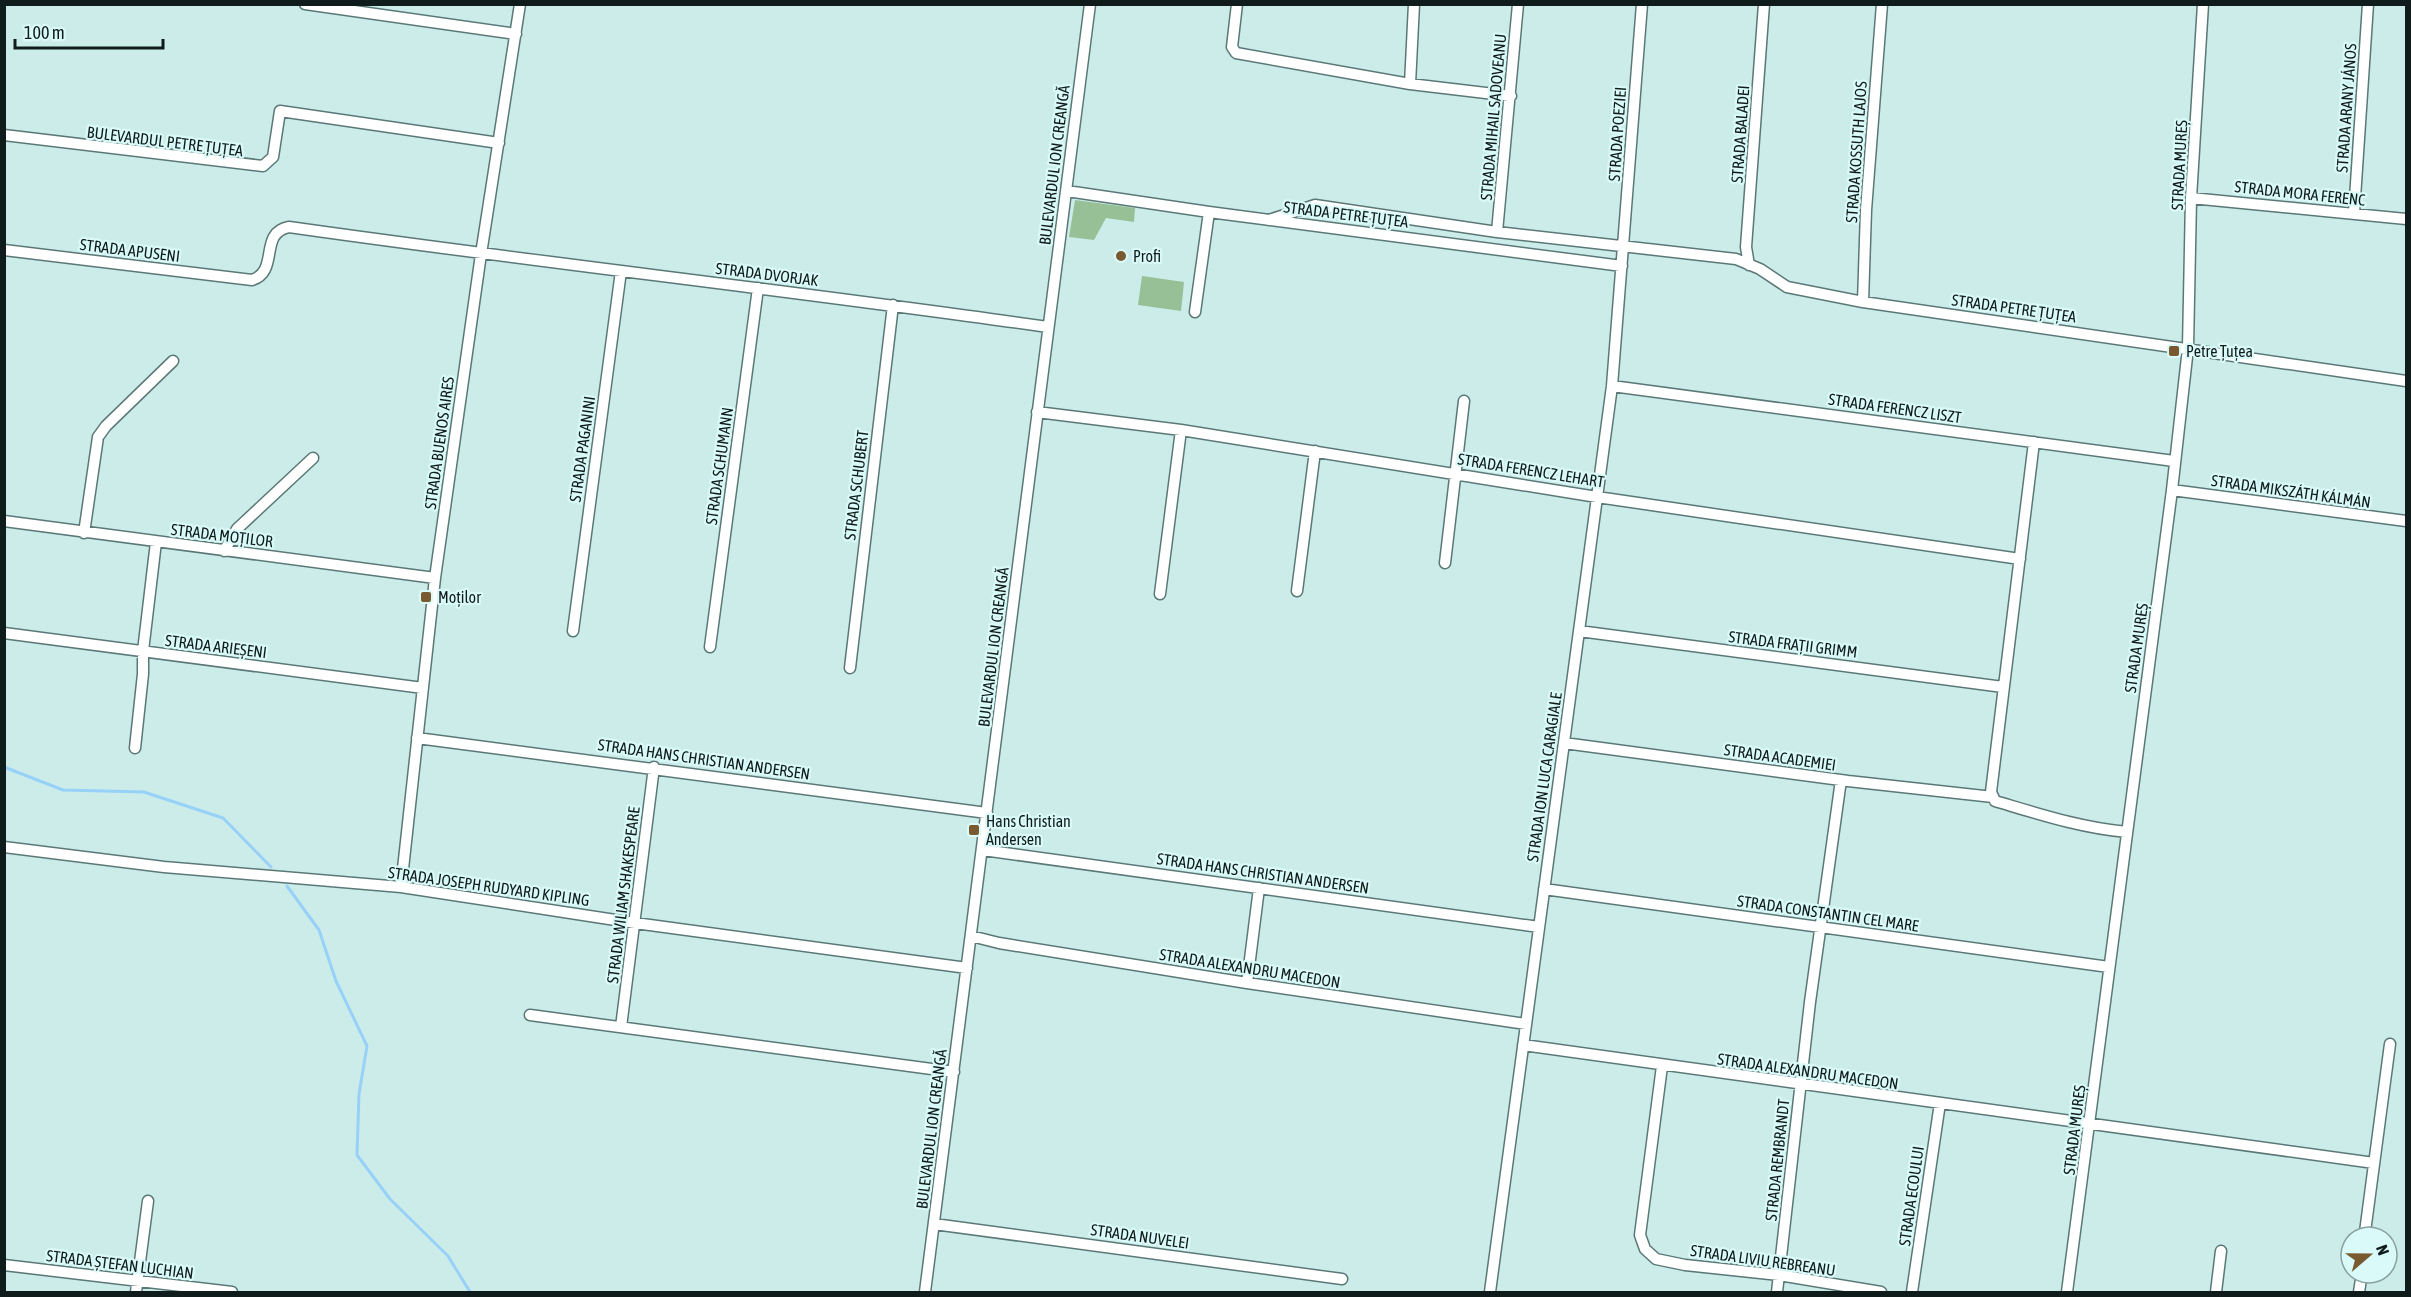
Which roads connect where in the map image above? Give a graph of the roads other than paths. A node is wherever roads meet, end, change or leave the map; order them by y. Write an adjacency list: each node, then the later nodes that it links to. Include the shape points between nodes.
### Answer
1 (305, 4): 12 (street)
2 (520, 4): 12 (street, STRADA BUENOS AIRES)
3 (1090, 4): 17 (street, BULEVARDUL ION CREANGĂ)
4 (1238, 4): 13 (street, via 1232,47 1236,53)
5 (1414, 4): 13 (street)
6 (1518, 4): 14 (street, STRADA MIHAIL SADOVEANU)
7 (1642, 4): 25 (street, STRADA POEZIEI)
8 (1764, 4): 29 (street, STRADA BALADEI, via 1746,247)
9 (1882, 4): 34 (street, STRADA KOSSUTH LAJOS)
10 (2203, 4): 18 (street, STRADA MUREȘ)
11 (2368, 4): 20 (street, STRADA ARANY JÁNOS)
12 (516, 34): 16 (street, STRADA BUENOS AIRES)
13 (1410, 84): 14 (street)
14 (1511, 96): 24 (street, STRADA MIHAIL SADOVEANU)
15 (4, 135): 16 (street, BULEVARDUL PETRE ȚUȚEA, via 263,166 273,157 280,111)
16 (499, 143): 28 (street, STRADA BUENOS AIRES)
17 (1066, 191): 19 (street, STRADA PETRE ȚUȚEA); 37 (street, BULEVARDUL ION CREANGĂ)
18 (2191, 198): 20 (street, STRADA MORA FERENC); 38 (street, STRADA MUREȘ)
19 (1209, 212): 22 (street, STRADA PETRE ȚUȚEA); 36 (street)
20 (2354, 213): 21 (street, STRADA MORA FERENC)
21 (2406, 219)
22 (1269, 220): 23 (street, STRADA PETRE ȚUȚEA, via 1315,205); 26 (street, STRADA PETRE ȚUȚEA)
23 (1485, 230): 24 (street, STRADA PETRE ȚUȚEA); 26 (street)
24 (1497, 232): 25 (street, STRADA PETRE ȚUȚEA)
25 (1624, 246): 29 (street, STRADA PETRE ȚUȚEA, via 1736,259); 30 (street, STRADA POEZIEI)
26 (1483, 247): 30 (street, STRADA PETRE ȚUȚEA)
27 (4, 250): 32 (street, STRADA APUSENI)
28 (481, 254): 31 (street, STRADA DVORJAK); 32 (street, STRADA DVORJAK, via 289,227 273,236 265,271); 59 (street, STRADA BUENOS AIRES)
29 (1749, 264): 34 (street, STRADA PETRE ȚUȚEA, via 1788,287)
30 (1622, 266): 41 (street, STRADA ION LUCA CARAGIALE)
31 (621, 272): 33 (street, STRADA DVORJAK); 62 (street, STRADA PAGANINI)
32 (252, 280)
33 (758, 288): 35 (street, STRADA DVORJAK); 65 (street, STRADA SCHUMANN)
34 (1863, 302): 38 (street, STRADA PETRE ȚUȚEA)
35 (893, 305): 37 (street, STRADA DVORJAK); 67 (street, STRADA SCHUBERT)
36 (1195, 312)
37 (1048, 327): 43 (street, BULEVARDUL ION CREANGĂ)
38 (2188, 348): 40 (street, STRADA PETRE ȚUȚEA); 48 (street, STRADA MUREȘ)
39 (173, 361): 54 (street, via 98,437)
40 (2406, 381)
41 (1612, 386): 45 (street, STRADA FERENCZ LISZT); 51 (street, STRADA ION LUCA CARAGIALE)
42 (1464, 401): 49 (street)
43 (1037, 412): 44 (street, STRADA FERENCZ LEHART); 76 (street, BULEVARDUL ION CREANGĂ)
44 (1181, 430): 46 (street, STRADA FERENCZ LEHART); 61 (street)
45 (2034, 442): 48 (street, STRADA FERENCZ LISZT); 57 (street)
46 (1315, 451): 49 (street, STRADA FERENCZ LEHART); 60 (street)
47 (313, 458): 56 (street, via 237,528)
48 (2174, 460): 50 (street, STRADA MUREȘ)
49 (1455, 473): 51 (street, STRADA FERENCZ LEHART); 58 (street)
50 (2172, 490): 53 (street, STRADA MIKSZÁTH KÁLMÁN); 77 (street, STRADA MUREȘ)
51 (1597, 497): 57 (street, STRADA FERENCZ LEHART); 63 (street, STRADA ION LUCA CARAGIALE)
52 (4, 521): 54 (street, STRADA MOȚILOR)
53 (2406, 521)
54 (84, 533): 55 (street, STRADA MOȚILOR)
55 (156, 542): 56 (street, STRADA MOȚILOR); 66 (street)
56 (224, 550): 59 (street, STRADA MOȚILOR)
57 (2020, 559): 68 (street)
58 (1445, 563)
59 (435, 578): 69 (street, STRADA BUENOS AIRES)
60 (1297, 591)
61 (1160, 594)
62 (573, 631)
63 (1579, 631): 68 (street, STRADA FRAȚII GRIMM); 71 (street, STRADA ION LUCA CARAGIALE)
64 (4, 633): 66 (street, STRADA ARIEȘENI)
65 (710, 647)
66 (143, 651): 69 (street, STRADA ARIEȘENI); 72 (street)
67 (850, 668)
68 (2003, 687): 75 (street)
69 (423, 688): 70 (street, STRADA BUENOS AIRES)
70 (417, 738): 73 (street, STRADA HANS CHRISTIAN ANDERSEN); 80 (street, STRADA BUENOS AIRES)
71 (1564, 743): 74 (street, STRADA ACADEMIEI); 82 (street, STRADA ION LUCA CARAGIALE)
72 (135, 748)
73 (654, 767): 76 (street, STRADA HANS CHRISTIAN ANDERSEN); 83 (street, STRADA WILIAM SHAKESPEARE)
74 (1841, 780): 75 (street, STRADA ACADEMIEI); 85 (street, STRADA REMBRANDT)
75 (1993, 797): 77 (street, STRADA ACADEMIEI, via 1995,801 2056,820)
76 (987, 813): 79 (street, BULEVARDUL ION CREANGĂ)
77 (2127, 832): 87 (street, STRADA MUREȘ)
78 (4, 847): 80 (street, STRADA JOSEPH RUDYARD KIPLING, via 164,867)
79 (982, 850): 81 (street, STRADA HANS CHRISTIAN ANDERSEN); 86 (street, BULEVARDUL ION CREANGĂ)
80 (401, 887): 83 (street, STRADA JOSEPH RUDYARD KIPLING)
81 (1259, 888): 84 (street, STRADA HANS CHRISTIAN ANDERSEN); 89 (street)
82 (1544, 889): 84 (street, STRADA ION LUCA CARAGIALE); 85 (street, STRADA CONSTANTIN CEL MARE)
83 (635, 923): 88 (street, STRADA JOSEPH RUDYARD KIPLING); 92 (street, STRADA WILIAM SHAKESPEARE)
84 (1539, 927): 91 (street, STRADA ION LUCA CARAGIALE)
85 (1821, 927): 87 (street, STRADA CONSTANTIN CEL MARE); 97 (street, STRADA REMBRANDT)
86 (971, 936): 88 (street, BULEVARDUL ION CREANGĂ); 89 (street, STRADA ALEXANDRU MACEDON)
87 (2109, 967): 99 (street, STRADA MUREȘ)
88 (967, 968): 96 (street, BULEVARDUL ION CREANGĂ)
89 (1247, 983): 91 (street, STRADA ALEXANDRU MACEDON)
90 (530, 1015): 92 (street)
91 (1526, 1024): 94 (street, STRADA ION LUCA CARAGIALE)
92 (621, 1027): 96 (street)
93 (2390, 1044): 100 (street)
94 (1523, 1046): 95 (street, STRADA ALEXANDRU MACEDON); 111 (street, STRADA ION LUCA CARAGIALE)
95 (1662, 1066): 97 (street, STRADA ALEXANDRU MACEDON); 106 (street, STRADA LIVIU REBREANU, via 1640,1235 1645,1249 1656,1259 1685,1265)
96 (954, 1072): 102 (street, BULEVARDUL ION CREANGĂ)
97 (1800, 1085): 98 (street, STRADA ALEXANDRU MACEDON); 106 (street, STRADA REMBRANDT)
98 (1940, 1103): 99 (street, STRADA ALEXANDRU MACEDON); 114 (street, STRADA ECOULUI)
99 (2090, 1124): 100 (street, STRADA ALEXANDRU MACEDON); 115 (street, STRADA MUREȘ)
100 (2374, 1163): 103 (street)
101 (148, 1201): 108 (street)
102 (934, 1224): 107 (street, STRADA NUVELEI); 110 (street, BULEVARDUL ION CREANGĂ)
103 (2366, 1225)
104 (2221, 1251): 116 (street)
105 (4, 1265): 108 (street, STRADA ȘTEFAN LUCHIAN)
106 (1779, 1275): 112 (street, STRADA REMBRANDT); 113 (street, STRADA LIVIU REBREANU)
107 (1342, 1279)
108 (137, 1287): 109 (street, STRADA ȘTEFAN LUCHIAN)
109 (232, 1293)
110 (925, 1293)
111 (1490, 1293)
112 (1777, 1293)
113 (1881, 1293)
114 (1912, 1293)
115 (2067, 1293)
116 (2216, 1293)

